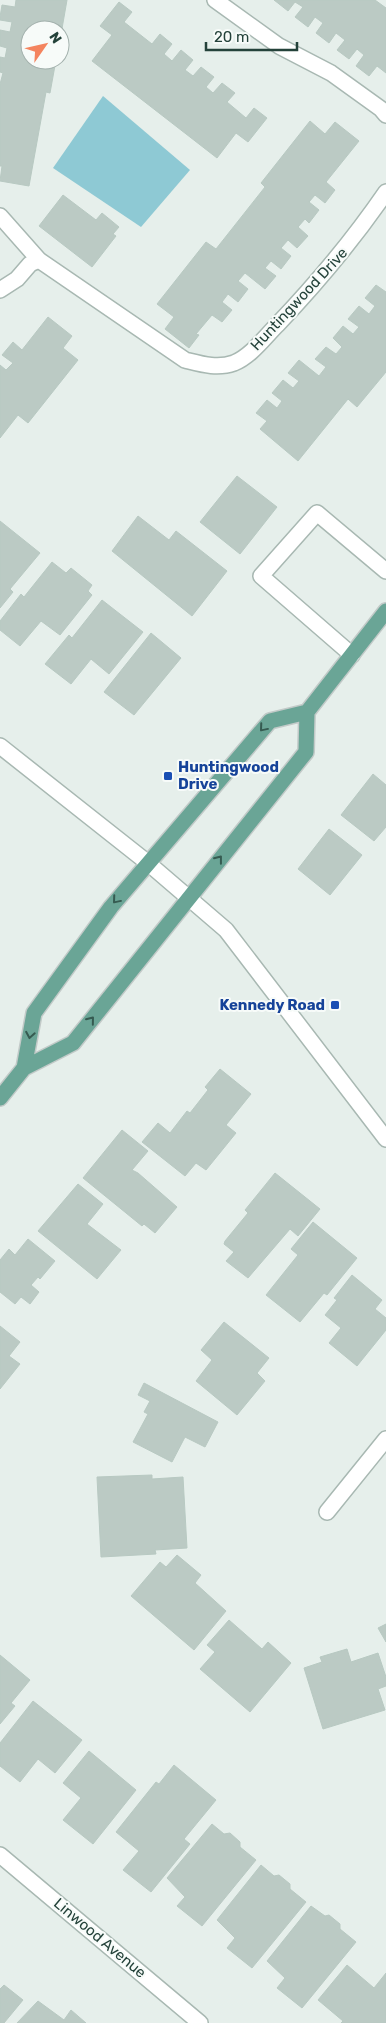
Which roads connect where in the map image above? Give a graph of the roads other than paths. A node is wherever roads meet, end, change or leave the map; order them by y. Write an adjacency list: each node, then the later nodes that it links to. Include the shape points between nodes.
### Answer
1 (215, 0): 2 (street, via 279,46 331,72)
2 (386, 115)
3 (386, 192): 5 (street, Huntingwood Drive, via 358,234 319,281 251,352 234,363 209,366 185,360)
4 (0, 216): 5 (street, Huntingwood Drive)
5 (39, 260): 6 (street)
6 (0, 290)
7 (386, 571): 9 (street, via 317,513 261,576)
8 (386, 611): 9 (main road)
9 (352, 655): 10 (main road)
10 (308, 712): 12 (main road, one-way to 12, via 270,721); 13 (main road, one-way to 10, via 306,752)
11 (0, 746): 12 (street)
12 (148, 863): 13 (street); 14 (main road, one-way to 14, via 111,907 34,1013)
13 (189, 897): 14 (main road, one-way to 13, via 72,1043); 16 (street, via 226,930)
14 (24, 1068): 15 (main road)
15 (0, 1098)
16 (386, 1139)
17 (386, 1439): 18 (street)
18 (327, 1512)
19 (0, 1855): 20 (street, Linwood Avenue)
20 (200, 2023)

